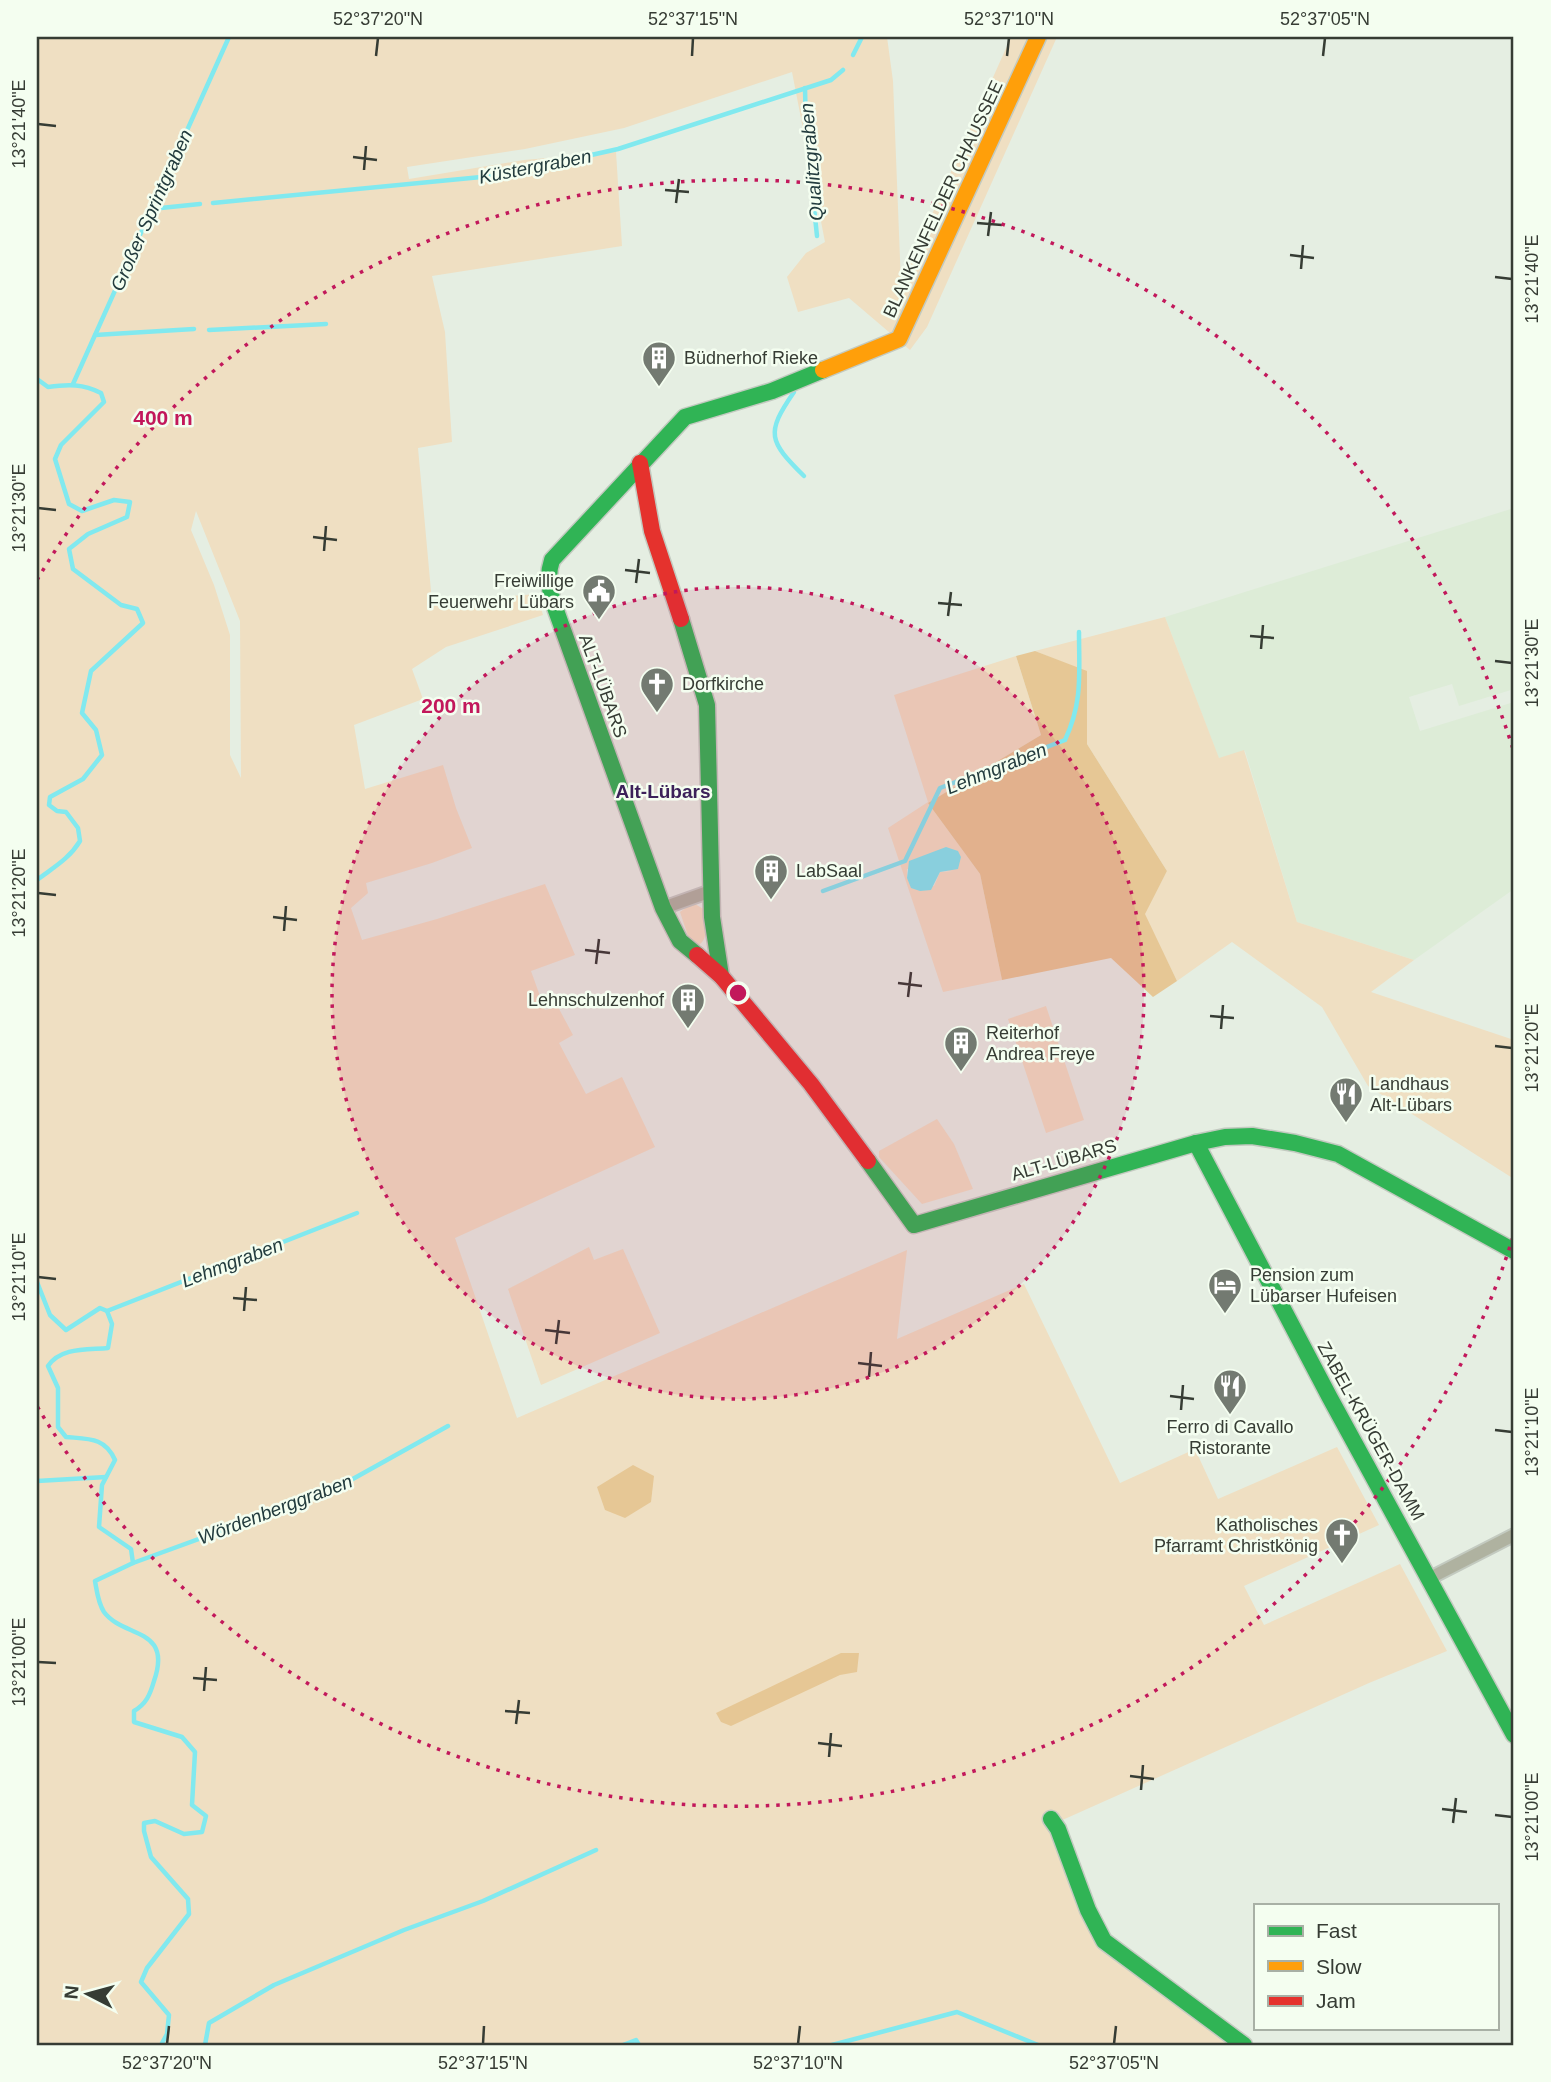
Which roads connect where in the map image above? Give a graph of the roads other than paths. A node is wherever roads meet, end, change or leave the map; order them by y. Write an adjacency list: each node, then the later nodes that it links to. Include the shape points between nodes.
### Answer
1 (1038, 37): 2 (street, BLANKENFELDER CHAUSSEE)
2 (899, 339): 3 (street, ALT-LÜBARS, via 772,391 685,417)
3 (640, 463): 4 (street, ALT-LÜBARS, via 652,531 707,705); 5 (street, ALT-LÜBARS, via 552,560 547,581)
4 (711, 891): 5 (street); 6 (street, ALT-LÜBARS)
5 (663, 908): 6 (street, ALT-LÜBARS, via 680,941)
6 (721, 976): 7 (street, ALT-LÜBARS, via 811,1084 914,1224)
7 (1196, 1143): 8 (street, ALT-LÜBARS, via 1252,1136 1338,1154); 10 (street, ZABEL-KRÜGER-DAMM)
8 (1514, 1251)
9 (1514, 1535): 10 (street)
10 (1430, 1578): 11 (street, ZABEL-KRÜGER-DAMM)
11 (1514, 1735)
12 (1051, 1819): 13 (street, via 1104,1941)
13 (1244, 2045)

